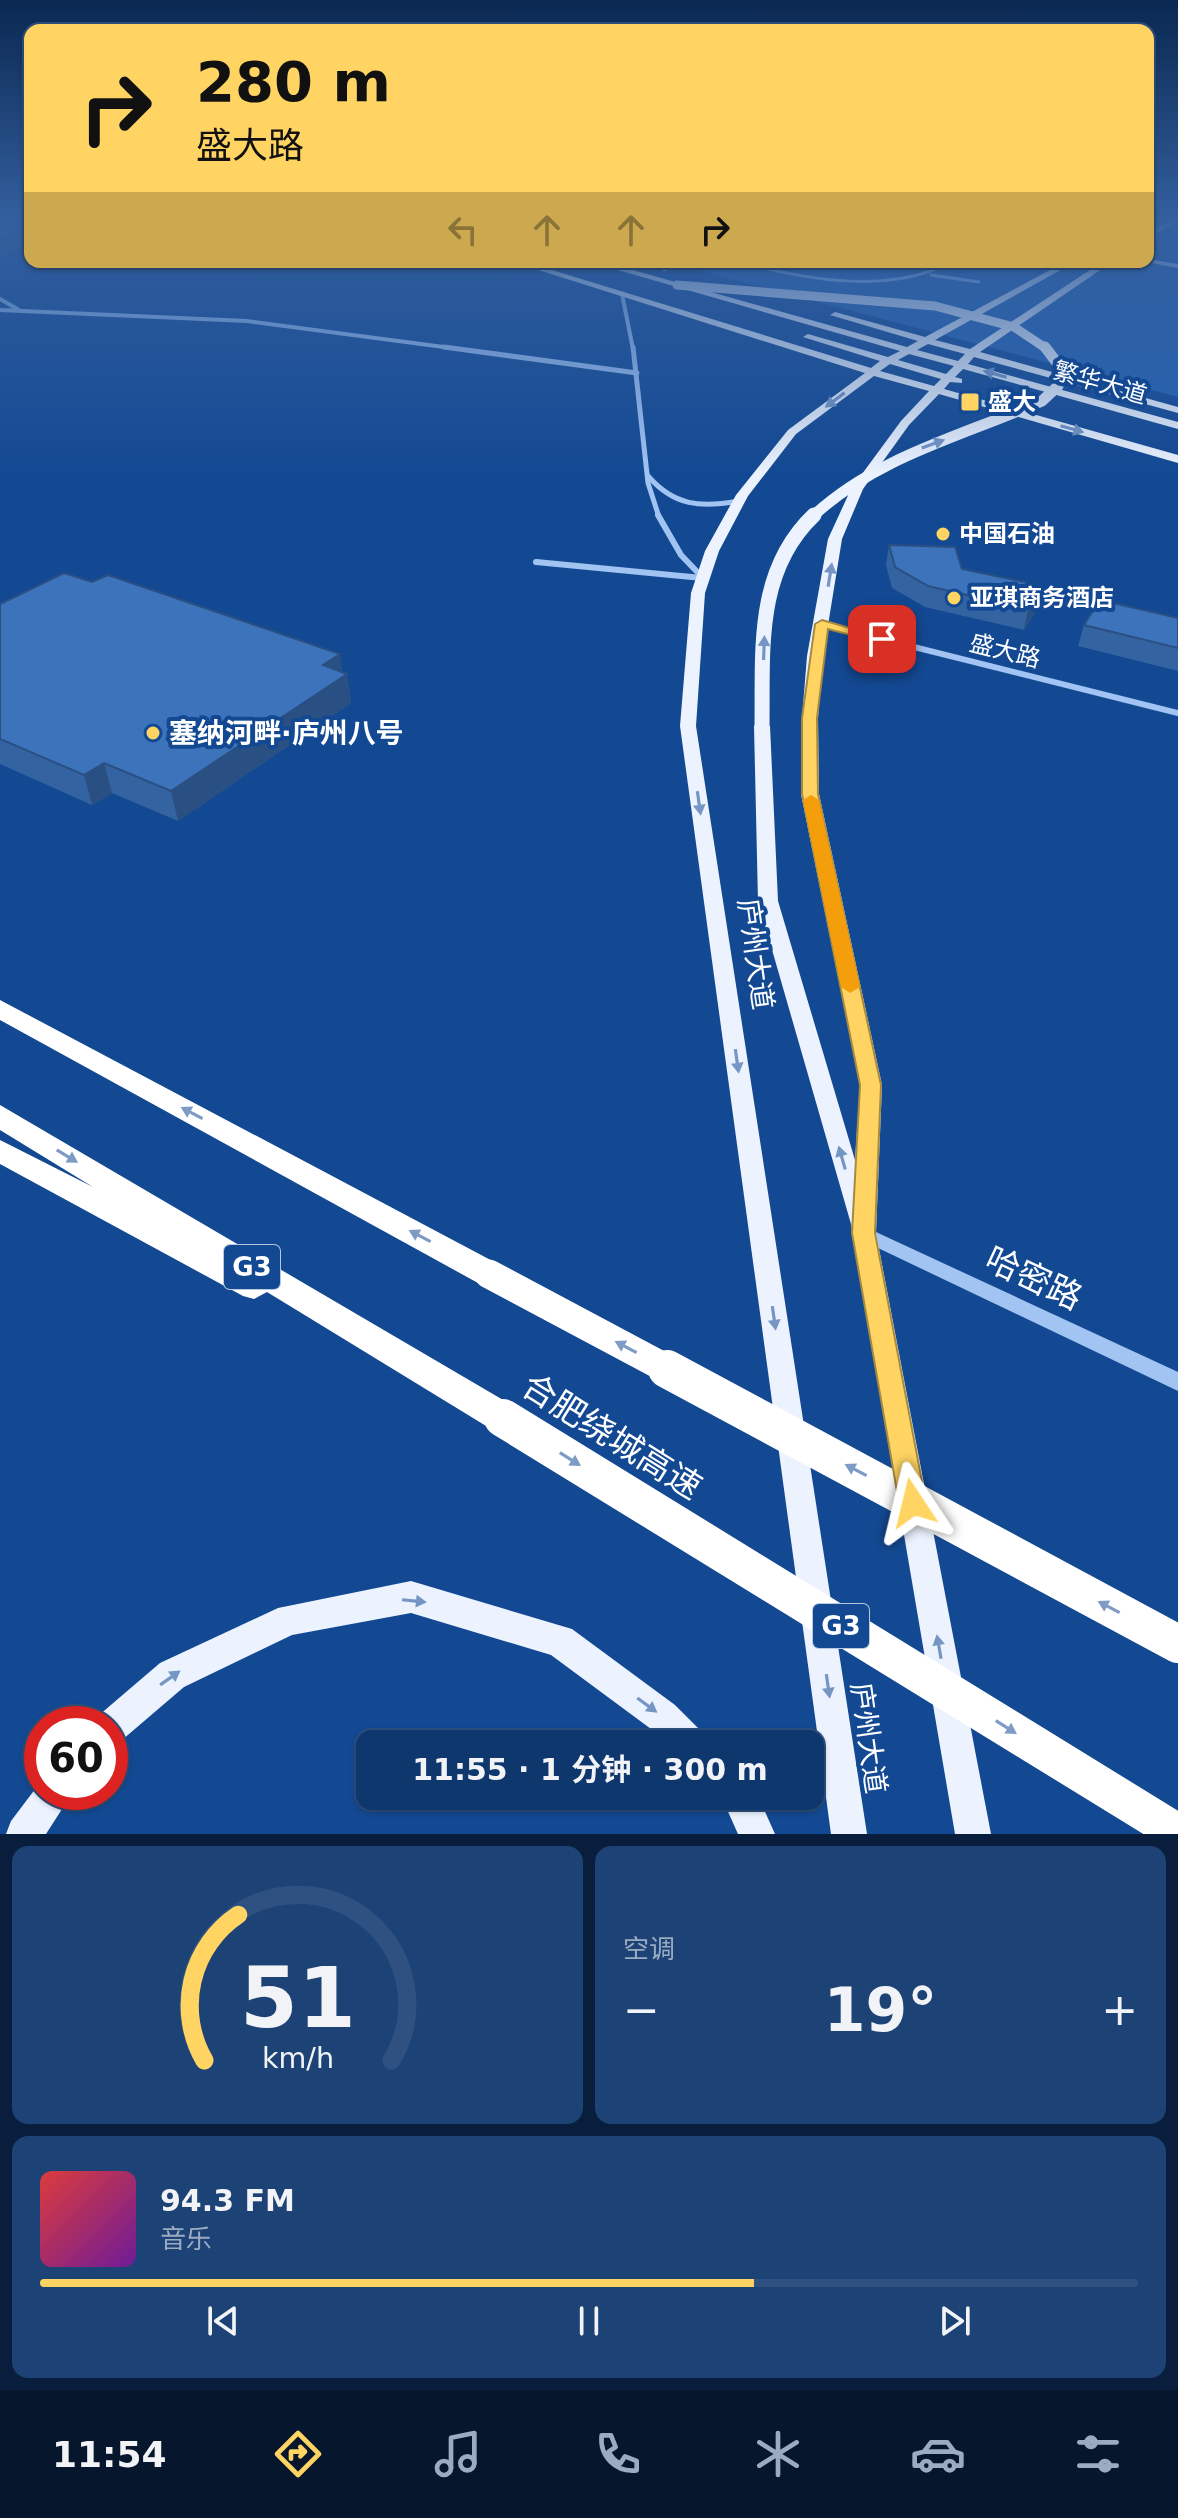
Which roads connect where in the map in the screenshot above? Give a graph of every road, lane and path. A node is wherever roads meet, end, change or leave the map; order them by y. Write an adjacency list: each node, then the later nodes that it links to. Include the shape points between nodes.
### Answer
1 (8, 304): 12 (street)
2 (624, 304): 21 (street)
3 (653, 304): 20 (main road)
4 (691, 304): 14 (main road)
5 (744, 304): 17 (main road, 繁华大道)
6 (794, 304): 10 (main road)
7 (913, 304): 40 (main road, one-way to 7, bridge, via 768,901 762,726 765,621 776,567 826,501 887,461 1042,401 1058,386 1061,368 1046,344 1026,332 954,309)
8 (996, 304): 16 (main road, 庐州大道)
9 (1047, 304): 18 (main road)
10 (813, 309)
11 (0, 310): 12 (street)
12 (20, 310): 21 (street, via 247,321)
13 (827, 313): 16 (main road)
14 (757, 323)
15 (801, 336): 19 (main road)
16 (931, 340): 17 (main road, 庐州大道); 18 (main road)
17 (912, 350): 18 (main road, 繁华大道); 19 (main road, 庐州大道)
18 (967, 358): 22 (main road); 26 (main road); 27 (main road, 繁华大道, one-way to 18)
19 (889, 361): 20 (main road, 庐州大道); 22 (main road)
20 (873, 372): 22 (main road); 32 (main road, 庐州大道, one-way to 32, via 792,432)
21 (637, 373): 31 (street)
22 (941, 384): 23 (main road); 30 (main road, one-way to 30); 35 (main road, one-way to 22, via 835,539 857,489)
23 (975, 386)
24 (1019, 399): 25 (main road, 繁华大道)
25 (1048, 408)
26 (1178, 410)
27 (1178, 426)
28 (1120, 429): 29 (main road, 繁华大道)
29 (1178, 446)
30 (1178, 459)
31 (643, 469): 32 (street, via 662,495 673,500 715,506); 34 (street, via 655,510 684,561)
32 (738, 501): 34 (main road, 庐州大道)
33 (536, 562): 34 (street)
34 (703, 578): 51 (main road, 庐州大道, one-way to 51, via 688,726)
35 (822, 624): 36 (street, 盛大路); 40 (main road, via 810,718 810,794 871,1085)
36 (1178, 713)
37 (0, 1009): 43 (highway, one-way to 37, bridge)
38 (0, 1116): 42 (highway, 合肥绕城高速 / G3, one-way to 42)
39 (0, 1151): 42 (highway)
40 (863, 1233): 41 (street, 哈密路); 52 (main road, one-way to 40)
41 (1178, 1382)
42 (503, 1418): 48 (highway, 合肥绕城高速 / G3, one-way to 48, bridge)
43 (1178, 1644)
44 (128, 1713): 45 (main road, one-way to 45, via 172,1675 289,1619 411,1597 560,1641)
45 (676, 1730)
46 (42, 1810): 49 (main road)
47 (746, 1810): 50 (main road)
48 (1178, 1833)
49 (24, 1834)
50 (757, 1834)
51 (849, 1834)
52 (973, 1834)

